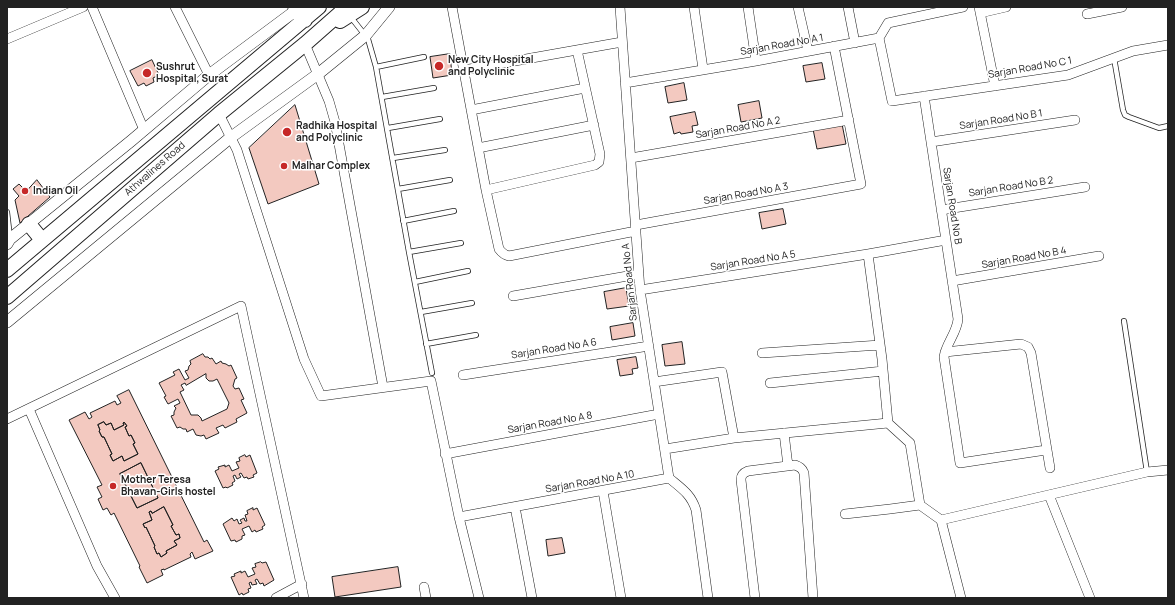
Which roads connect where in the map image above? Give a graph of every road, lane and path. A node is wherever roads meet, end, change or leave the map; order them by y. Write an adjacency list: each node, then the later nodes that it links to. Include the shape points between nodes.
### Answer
1 (83, 7): 22 (street)
2 (92, 7): 52 (street)
3 (175, 7): 37 (street)
4 (320, 7): 18 (main road, Athwalines Road)
5 (362, 7): 17 (main road, Athwalines Road)
6 (389, 7): 20 (street)
7 (452, 7): 35 (street)
8 (620, 7): 23 (street, Sarjan Road No A)
9 (694, 7): 34 (street)
10 (748, 7): 32 (street)
11 (798, 7): 29 (street)
12 (848, 7): 24 (street)
13 (963, 7): 21 (street, via 888,23)
14 (1006, 7): 16 (street)
15 (1122, 7): 19 (street)
16 (979, 10): 39 (street)
17 (348, 11): 20 (lane); 25 (main road, Athwalines Road)
18 (300, 13): 37 (street); 69 (main road, Athwalines Road)
19 (1087, 14)
20 (366, 35): 33 (lane); 36 (street)
21 (879, 38): 24 (street, Sarjan Road No A 1); 42 (street, Sarjan Road No C 1, via 892,101)
22 (7, 39)
23 (622, 42): 28 (street); 38 (street, Sarjan Road No A)
24 (855, 43): 27 (street, Sarjan Road No A 1)
25 (305, 44): 36 (street); 45 (main road, Athwalines Road)
26 (1168, 45): 31 (street, Sarjan Road No C 1, via 1133,51)
27 (834, 46): 29 (street, Sarjan Road No A 1); 47 (street)
28 (577, 50): 35 (street); 41 (street)
29 (808, 51): 32 (street, Sarjan Road No A 1)
30 (424, 57): 33 (lane)
31 (1114, 58): 39 (street, Sarjan Road No C 1, via 1068,75); 50 (lane, via 1125,115 1159,128)
32 (756, 61): 34 (street, Sarjan Road No A 1)
33 (376, 67): 43 (lane)
34 (703, 69): 38 (street, Sarjan Road No A 1)
35 (464, 70): 44 (street)
36 (318, 74): 53 (street); 99 (street, via 335,122)
37 (209, 75): 52 (street)
38 (625, 83): 58 (street, Sarjan Road No A)
39 (995, 86): 42 (street, Sarjan Road No C 1)
40 (434, 88): 43 (lane)
41 (585, 88): 44 (street); 49 (street)
42 (924, 96): 54 (street, Sarjan Road No B)
43 (382, 97): 51 (lane)
44 (471, 110): 55 (street)
45 (218, 114): 53 (street); 83 (main road, Athwalines Road)
46 (440, 119): 51 (lane)
47 (848, 120): 58 (street, Sarjan Road No A 2); 68 (street, Sarjan Road No A 3, via 861,184)
48 (1075, 120): 54 (street, Sarjan Road No B 1)
49 (594, 125): 55 (street); 62 (street, via 600,157 598,164)
50 (1168, 126)
51 (388, 128): 57 (lane)
52 (144, 130): 67 (street)
53 (230, 138): 87 (street); 99 (street, via 237,150 304,359 321,396)
54 (931, 142): 63 (street, Sarjan Road No B)
55 (478, 148): 62 (street)
56 (445, 150): 57 (lane)
57 (393, 158): 61 (lane)
58 (631, 158): 68 (street, Sarjan Road No A)
59 (450, 180): 61 (lane)
60 (1085, 187): 63 (street, Sarjan Road No B 2)
61 (398, 189): 66 (lane)
62 (486, 190): 68 (street, Sarjan Road No A 3, via 499,249 505,255)
63 (941, 210): 70 (street, Sarjan Road No B)
64 (454, 211): 66 (lane)
65 (7, 212): 71 (lane)
66 (404, 221): 73 (lane)
67 (28, 224): 69 (main road); 71 (street)
68 (636, 228): 78 (street, Sarjan Road No A)
69 (42, 240): 76 (main road, Athwalines Road)
70 (946, 240): 74 (street, Sarjan Road No A 5); 79 (street, Sarjan Road No B)
71 (9, 241)
72 (461, 243): 73 (lane)
73 (409, 252): 80 (lane)
74 (868, 254): 81 (street, Sarjan Road No A 5); 90 (street)
75 (1099, 256): 79 (street, Sarjan Road No B 4)
76 (7, 270)
77 (468, 271): 80 (lane)
78 (639, 274): 81 (street, Sarjan Road No A); 82 (street)
79 (952, 281): 92 (street, Sarjan Road No B, via 958,318 956,329)
80 (415, 282): 85 (lane)
81 (640, 290): 91 (street, Sarjan Road No A)
82 (513, 296)
83 (7, 297)
84 (472, 304): 85 (lane)
85 (420, 312): 89 (lane)
86 (1124, 321): 112 (lane)
87 (7, 322)
88 (476, 335): 89 (lane)
89 (426, 344): 95 (lane)
90 (880, 345): 93 (street); 94 (street)
91 (649, 346): 96 (street, Sarjan Road No A 6); 97 (street, Sarjan Road No A)
92 (945, 352): 107 (street, via 1021,344 1028,347 1032,353); 107 (street, via 944,363 960,463)
93 (762, 353)
94 (884, 371): 98 (street); 103 (street)
95 (432, 373)
96 (463, 375)
97 (654, 382): 101 (street, Sarjan Road No A); 105 (street, via 722,372)
98 (770, 383)
99 (383, 387): 108 (street, via 431,381)
100 (29, 409): 102 (street); 121 (street, via 241,306); 123 (street, via 97,566)
101 (659, 414): 106 (street, Sarjan Road No A); 108 (street, Sarjan Road No A 8)
102 (7, 420)
103 (888, 423): 104 (street); 116 (street, via 910,443)
104 (784, 433): 105 (street); 109 (street)
105 (734, 438): 106 (street)
106 (664, 449): 113 (street, Sarjan Road No A)
107 (1046, 450): 110 (street)
108 (445, 454): 119 (street)
109 (788, 466): 131 (street, via 748,471 741,476); 132 (street, via 800,466 804,473)
110 (1050, 468)
111 (1168, 470): 112 (street)
112 (1147, 472): 115 (street)
113 (669, 478): 114 (street, Sarjan Road No A 10); 130 (street, via 694,502)
114 (603, 491): 117 (street, Sarjan Road No A 10); 129 (street)
115 (1049, 495): 120 (street); 134 (street)
116 (920, 505): 118 (street); 120 (street)
117 (515, 507): 119 (street, Sarjan Road No A 10); 128 (street)
118 (845, 514)
119 (459, 517): 127 (street)
120 (941, 520): 133 (street)
121 (302, 584): 124 (street); 125 (street)
122 (424, 587): 126 (street)
123 (115, 598)
124 (276, 598)
125 (304, 598)
126 (426, 598)
127 (479, 598)
128 (532, 598)
129 (621, 598)
130 (708, 598)
131 (755, 598)
132 (813, 598)
133 (961, 598)
134 (1090, 598)

